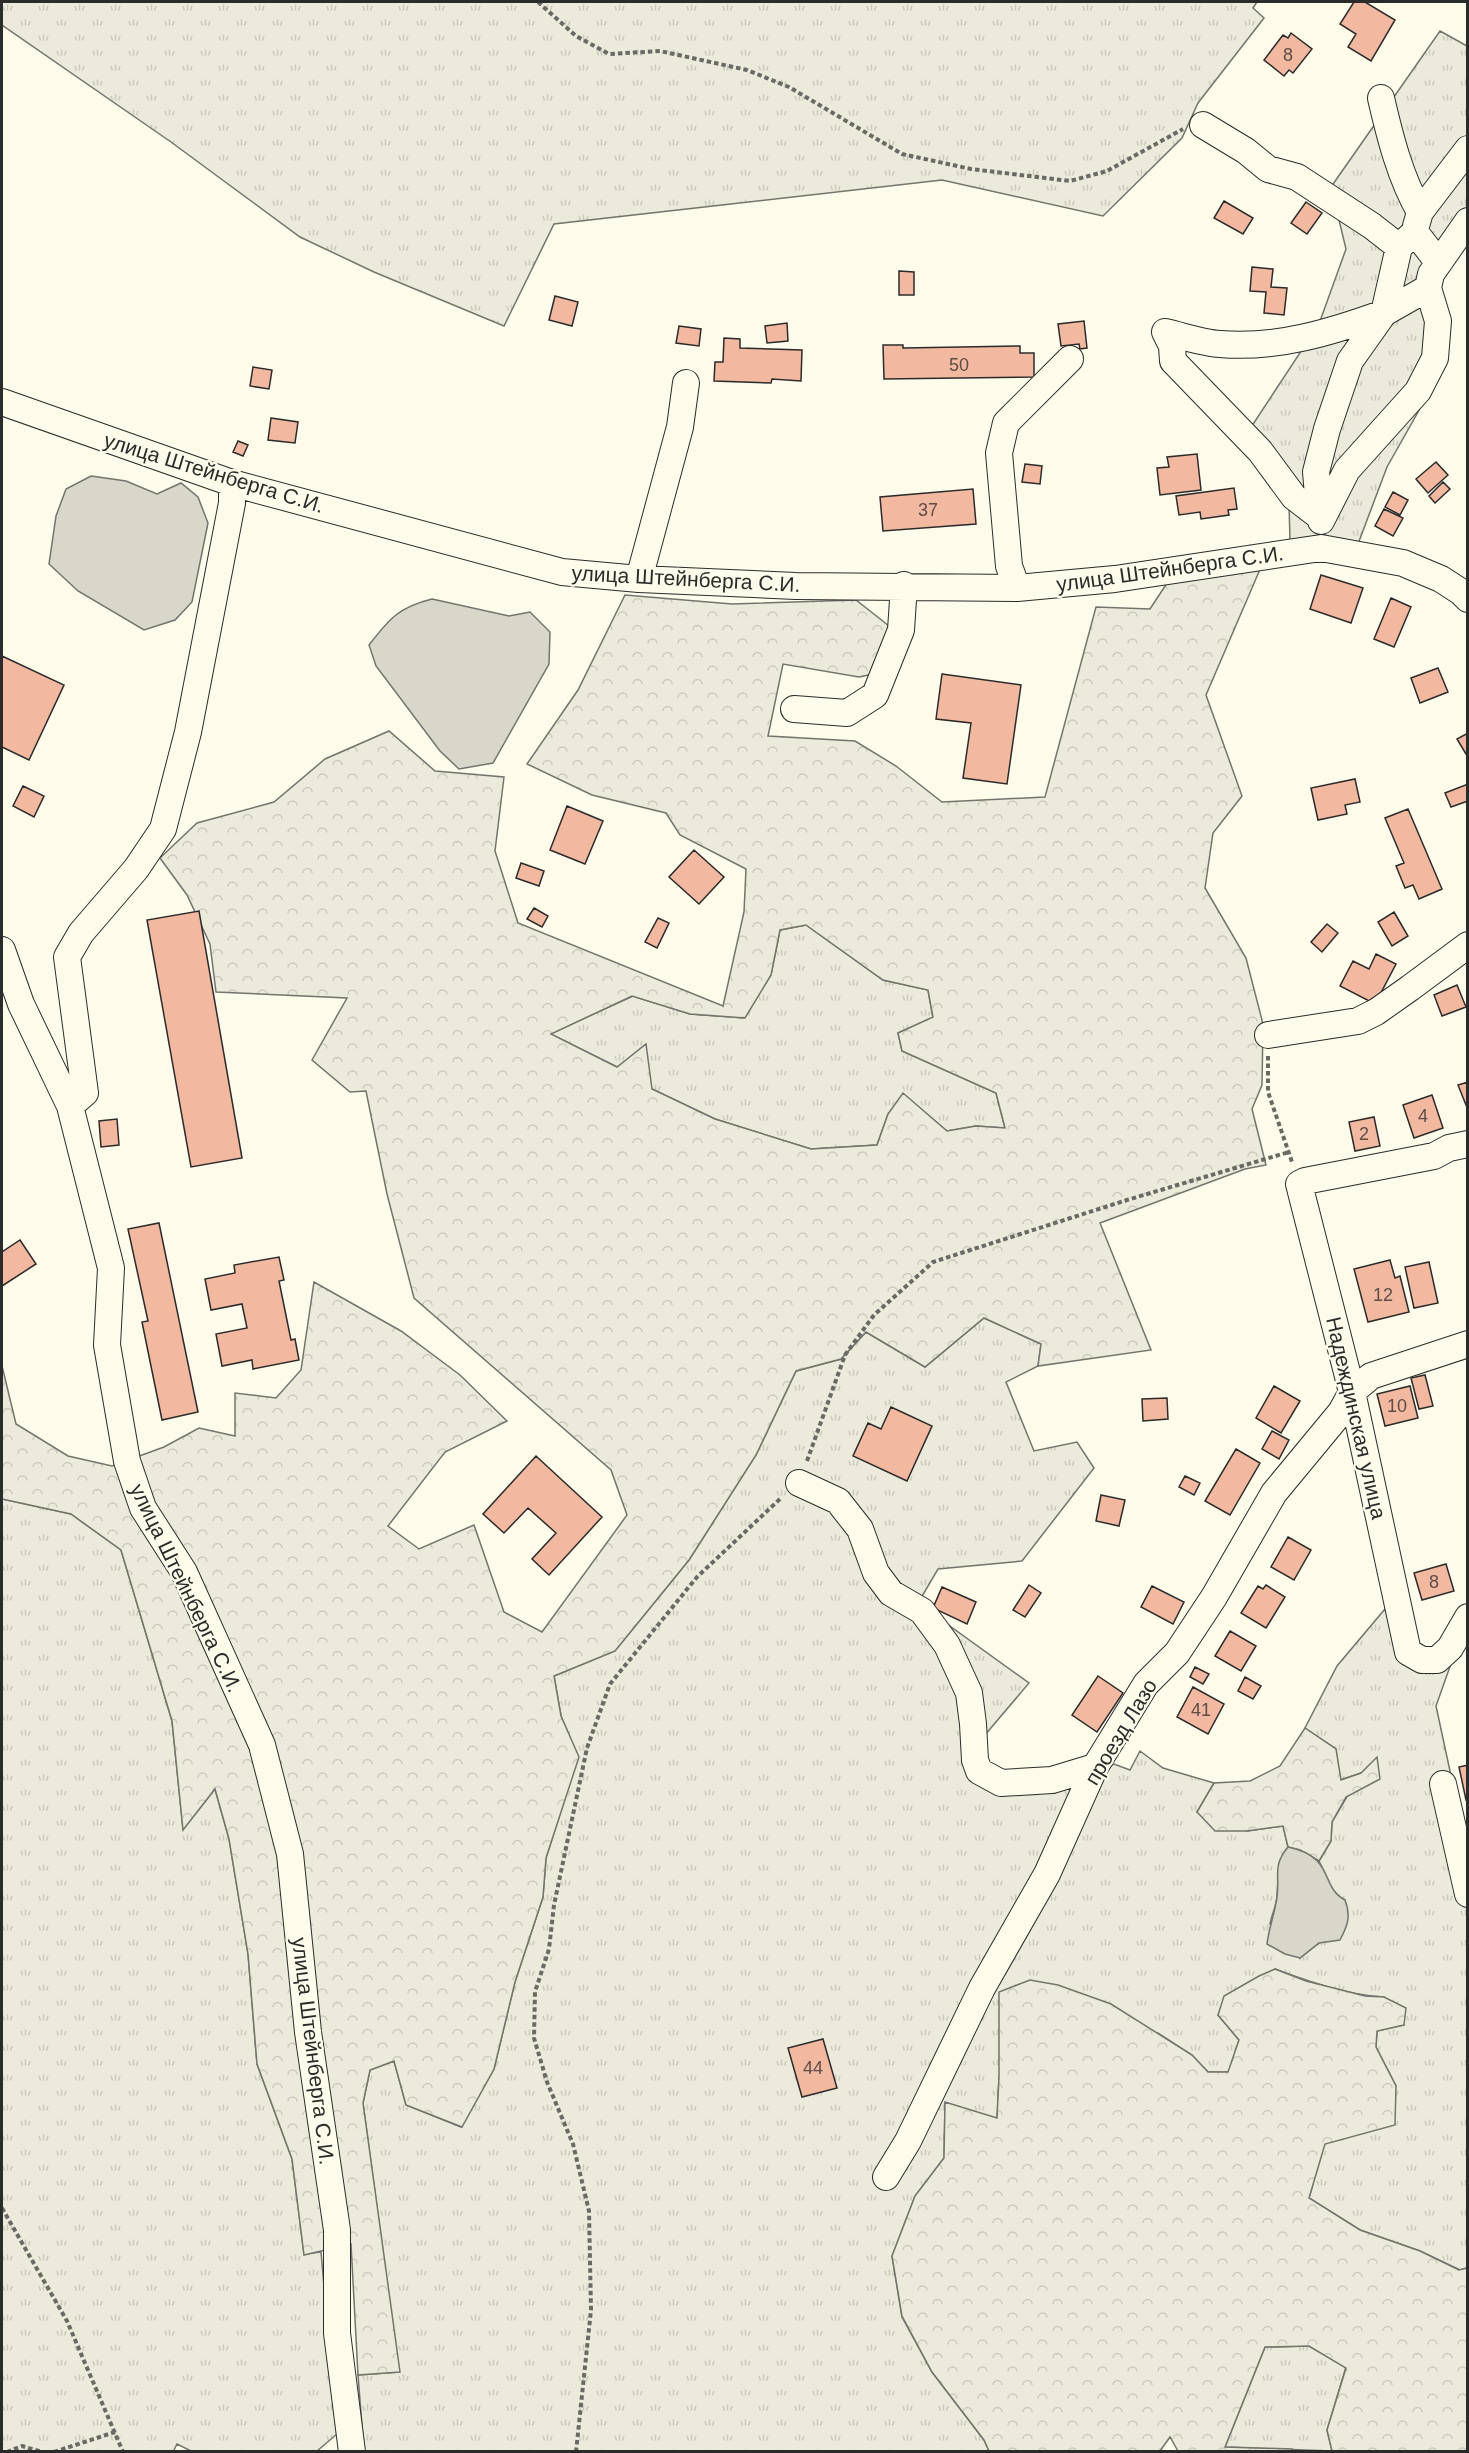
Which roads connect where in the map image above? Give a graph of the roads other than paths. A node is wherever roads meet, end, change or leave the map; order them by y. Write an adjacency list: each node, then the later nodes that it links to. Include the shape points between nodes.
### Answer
1 (1381, 98): 5 (street, via 1410,196)
2 (1203, 125): 5 (street, via 1268,169 1297,177 1372,226)
3 (1467, 149): 5 (street)
4 (1467, 221): 6 (street)
5 (1411, 231): 6 (street); 8 (street)
6 (1438, 262): 7 (street)
7 (1428, 288): 8 (street); 13 (street, via 1438,321 1435,358 1418,391 1347,470)
8 (1384, 313): 13 (street, via 1350,361 1327,429 1316,472); 13 (street, via 1329,333 1259,345 1219,344 1165,332 1172,346 1173,361 1260,451 1294,498)
9 (1070, 359): 17 (street, via 1006,423 999,453 1009,566)
10 (686, 383): 15 (street, via 680,427)
11 (2, 402): 12 (street, улица Штейнберга С.И.)
12 (232, 483): 15 (street, улица Штейнберга С.И., via 562,572); 24 (street, via 232,503 188,732 163,829 136,869 81,933 67,957 85,1093)
13 (1320, 517): 14 (street)
14 (1321, 548): 17 (street, улица Штейнберга С.И., via 1115,579); 18 (street, улица Штейнберга С.И., via 1403,563 1441,579)
15 (639, 579): 16 (street, улица Штейнберга С.И., via 796,586)
16 (904, 585): 17 (street, улица Штейнберга С.И.); 19 (street, via 901,630 875,695 847,713)
17 (1017, 588)
18 (1467, 599)
19 (794, 709)
20 (1467, 945): 23 (street, via 1358,1022)
21 (2, 950): 22 (street, улица Штейнберга С.И.)
22 (11, 1005): 24 (street, улица Штейнберга С.И.)
23 (1268, 1035)
24 (70, 1106): 34 (street, улица Штейнберга С.И., via 111,1268 107,1346 127,1461 143,1508 184,1572 262,1745 290,1854 308,2032 337,2230 337,2333)
25 (1467, 1144): 27 (street, Надеждинская улица, via 1434,1156 1299,1184)
26 (1467, 1344): 27 (street, проезд Лазо, via 1371,1376)
27 (1352, 1392): 29 (street, Надеждинская улица, via 1408,1652 1422,1660 1437,1660 1450,1648); 30 (street, проезд Лазо, via 1341,1412 1274,1492 1214,1597 1176,1653 1146,1684)
28 (799, 1483): 30 (street, via 838,1501 860,1529 876,1573 891,1593 922,1611 947,1645 969,1693 979,1771 1001,1783 1052,1780)
29 (1467, 1617)
30 (1095, 1767): 33 (street, проезд Лазо, via 1047,1874 982,1988 908,2141)
31 (1443, 1784): 32 (street)
32 (1467, 1894)
33 (886, 2177)
34 (352, 2451)

